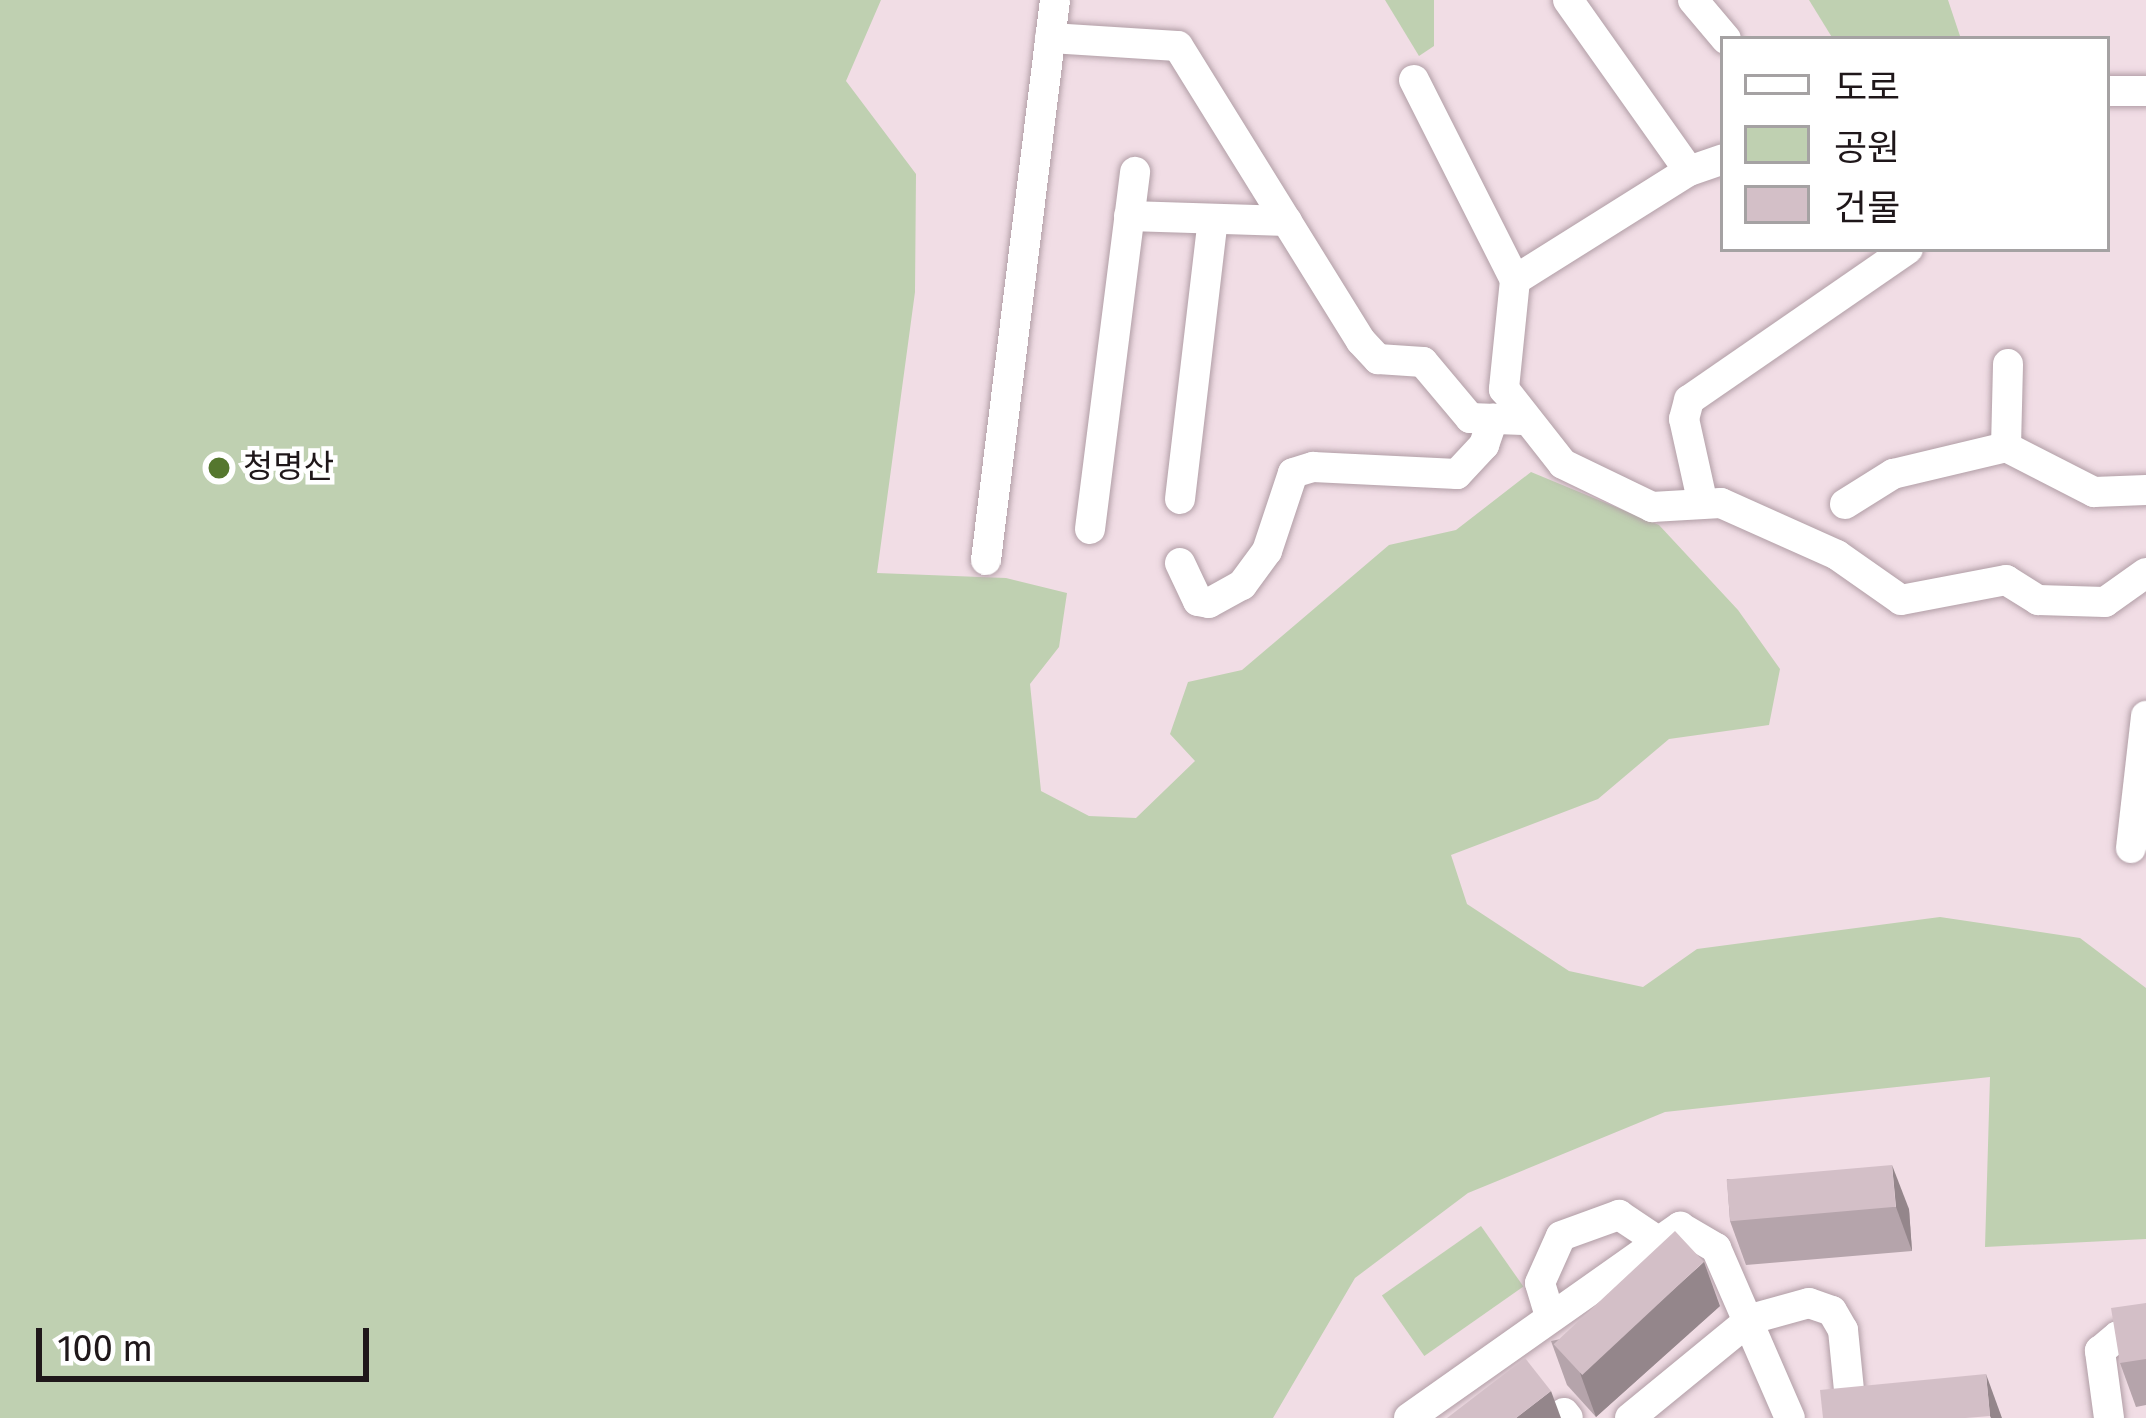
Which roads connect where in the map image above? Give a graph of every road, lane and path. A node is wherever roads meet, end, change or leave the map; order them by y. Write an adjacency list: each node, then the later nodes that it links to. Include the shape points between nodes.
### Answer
1 (1055, 0): 5 (street)
2 (1568, 0): 10 (street)
3 (1693, 0): 4 (street)
4 (1723, 36)
5 (1050, 38): 14 (street, via 1178,46); 25 (street)
6 (1414, 80): 16 (street)
7 (2146, 91): 8 (street)
8 (2110, 92)
9 (1720, 160): 10 (street)
10 (1688, 171): 16 (street)
11 (1135, 172): 12 (street)
12 (1129, 216): 13 (street); 24 (street)
13 (1214, 219): 14 (street); 21 (street)
14 (1287, 221): 18 (street, via 1378,359 1423,362 1470,418)
15 (1905, 252): 22 (street, via 1688,400 1684,419)
16 (1515, 280): 18 (street, via 1502,380)
17 (2008, 364): 19 (street)
18 (1508, 419): 22 (street, via 1563,464 1652,507); 26 (street, via 1457,474 1312,466 1293,473 1267,551 1242,585 1209,603 1198,602)
19 (2006, 447): 20 (street, via 2102,494); 23 (street, via 1893,474)
20 (2146, 490)
21 (1180, 499)
22 (1702, 500): 27 (street, via 1837,555 1901,600 2006,580 2038,600 2105,602)
23 (1845, 504)
24 (1090, 529)
25 (986, 560)
26 (1180, 562)
27 (2142, 588)
28 (2146, 716): 29 (street)
29 (2131, 848)
30 (1655, 1239): 31 (street); 31 (street, via 1618,1215 1561,1236 1540,1283); 32 (street, via 1680,1227 1701,1234)
31 (1550, 1316): 35 (street)
32 (1751, 1319): 34 (street, via 1809,1303 1832,1312 1843,1330); 36 (street); 37 (street)
33 (2146, 1332): 38 (street, via 2118,1336 2100,1351)
34 (1851, 1410)
35 (1409, 1418)
36 (1630, 1418)
37 (1790, 1418)
38 (2109, 1418)

